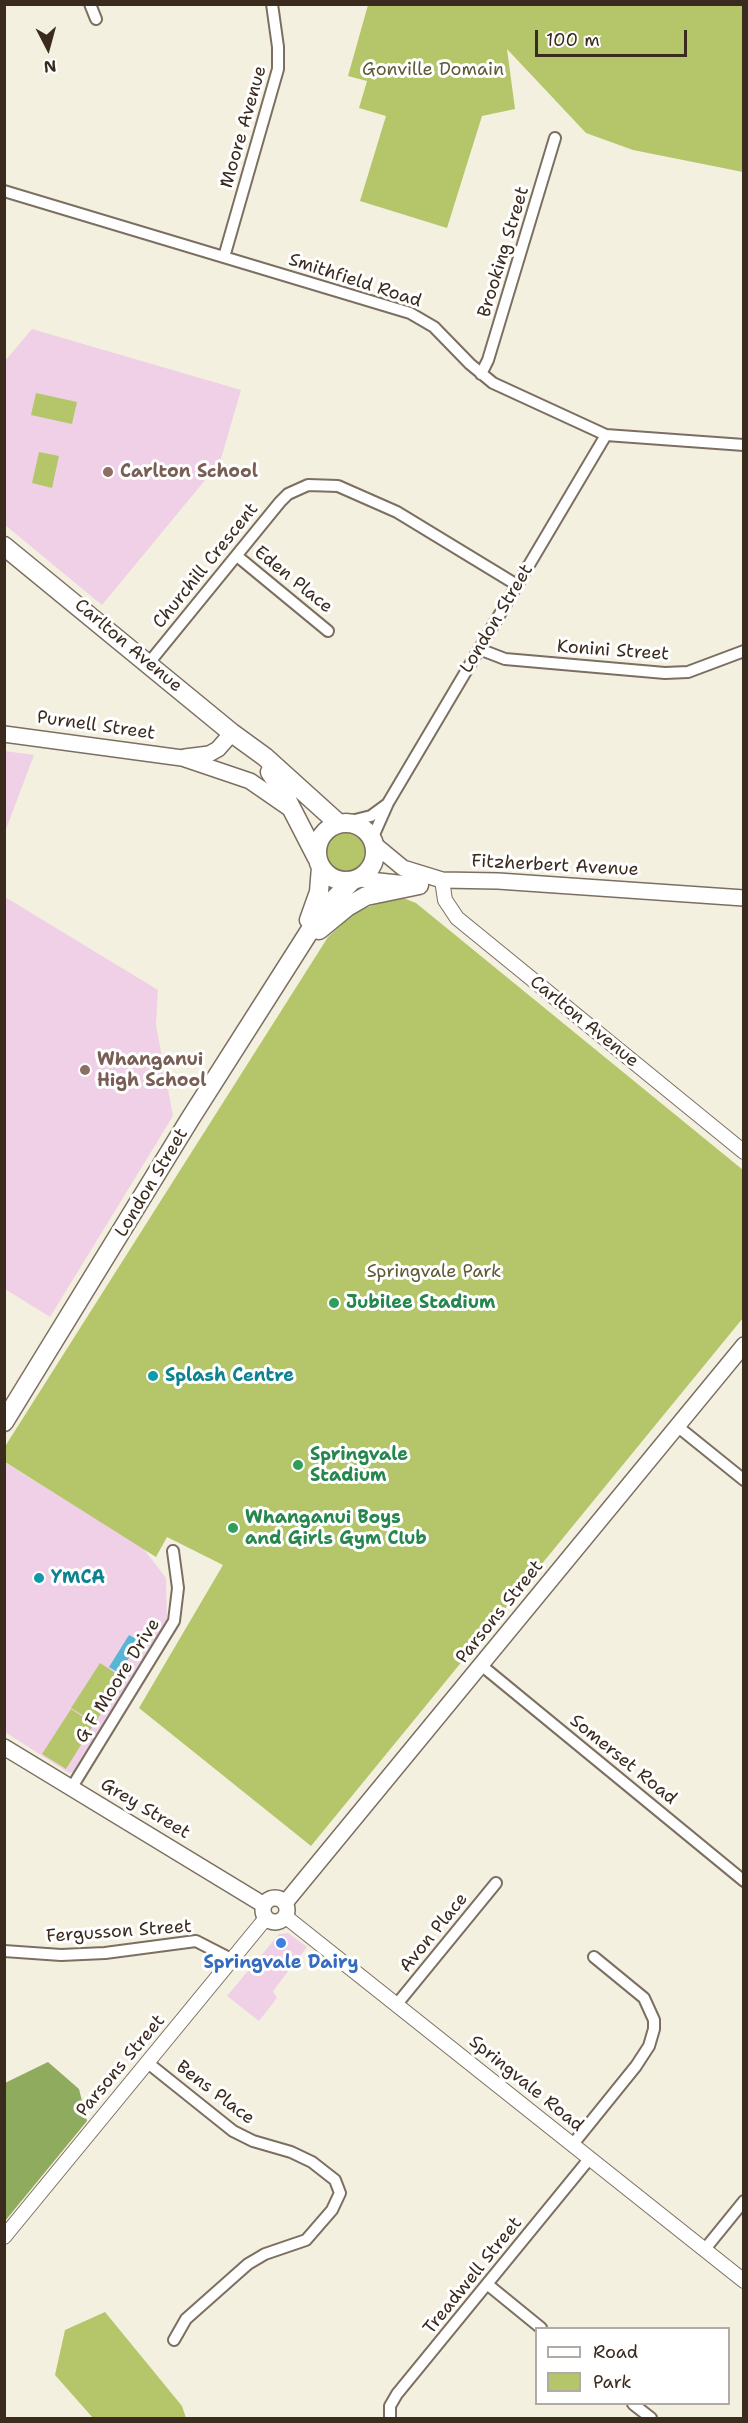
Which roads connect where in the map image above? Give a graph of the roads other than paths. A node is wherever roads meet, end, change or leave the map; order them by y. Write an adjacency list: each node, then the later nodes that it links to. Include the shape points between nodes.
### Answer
1 (90, 4): 3 (street)
2 (272, 4): 6 (street, Moore Avenue, via 278,69)
3 (96, 19)
4 (555, 138): 7 (street, Brooking Street)
5 (4, 191): 6 (street, Smithfield Road)
6 (224, 257): 7 (street, Smithfield Road, via 423,319)
7 (481, 374): 8 (street, Smithfield Road, via 516,395)
8 (606, 435): 9 (street, Smithfield Road); 12 (street, London Street)
9 (744, 445)
10 (4, 546): 16 (highway, Carlton Avenue)
11 (237, 556): 12 (street, Churchill Crescent, via 288,494 308,485 329,484 408,518); 13 (street, Eden Place); 16 (street, Churchill Crescent)
12 (517, 585): 14 (street, London Street)
13 (328, 631)
14 (479, 650): 15 (street, Konini Street, via 505,659 665,673 688,672); 21 (street, London Street)
15 (744, 651)
16 (148, 663): 17 (highway, Carlton Avenue)
17 (232, 733): 19 (highway, Carlton Avenue); 20 (main road, Purnell Street, via 218,749)
18 (4, 734): 20 (main road, Purnell Street)
19 (250, 748): 22 (highway, Carlton Avenue, via 274,776); 23 (highway, Carlton Avenue)
20 (183, 758): 22 (main road, Purnell Street, via 250,781)
21 (388, 803): 23 (street, London Street, via 378,813); 24 (street, London Street)
22 (294, 812): 25 (highway, Carlton Avenue)
23 (342, 823): 24 (highway, via 365,830); 25 (highway, via 323,833 316,848)
24 (373, 842): 26 (highway, via 374,859 367,873); 27 (main road, Fitzherbert Avenue, via 403,868)
25 (319, 862): 26 (highway, via 335,879); 30 (highway, London Street, via 320,891)
26 (356, 880): 28 (main road); 30 (highway, London Street, via 323,910)
27 (442, 880): 28 (main road); 29 (main road, Fitzherbert Avenue); 31 (street, Carlton Avenue, via 445,900 457,918)
28 (419, 885): 30 (highway, via 366,896 329,920)
29 (744, 898)
30 (302, 945): 33 (highway, London Street)
31 (744, 1152)
32 (744, 1345): 34 (main road, Parsons Street)
33 (4, 1422)
34 (677, 1425): 35 (street); 37 (main road, Parsons Street)
35 (744, 1480)
36 (173, 1551): 39 (street, G F Moore Drive, via 178,1588 174,1621)
37 (482, 1665): 40 (street, Somerset Road); 42 (main road, Parsons Street)
38 (4, 1747): 39 (main road, Grey Street)
39 (72, 1788): 43 (main road, Grey Street)
40 (744, 1881)
41 (496, 1883): 47 (street, Avon Place)
42 (285, 1910): 43 (main road, via 276,1923); 43 (main road, via 274,1898); 47 (street, Springvale Road)
43 (265, 1912): 46 (street, Parsons Street)
44 (4, 1951): 46 (street, Fergusson Street, via 105,1953 196,1941)
45 (594, 1957): 49 (street, via 644,1998 654,2029 636,2066)
46 (231, 1959): 48 (street, Parsons Street)
47 (398, 2004): 49 (street, Springvale Road)
48 (148, 2063): 52 (street, Parsons Street); 57 (street, Bens Place, via 233,2131 312,2162 335,2180 340,2193 332,2210 306,2240 248,2264 186,2319)
49 (573, 2144): 50 (street, Springvale Road)
50 (590, 2158): 53 (street, Springvale Road); 55 (street, Treadwell Street)
51 (744, 2201): 53 (street)
52 (4, 2237)
53 (705, 2249): 54 (street, Springvale Road)
54 (744, 2281)
55 (487, 2284): 56 (street); 59 (street, Treadwell Street, via 397,2394 390,2406)
56 (540, 2327)
57 (174, 2340)
58 (635, 2405): 60 (street)
59 (390, 2418)
60 (651, 2418)

